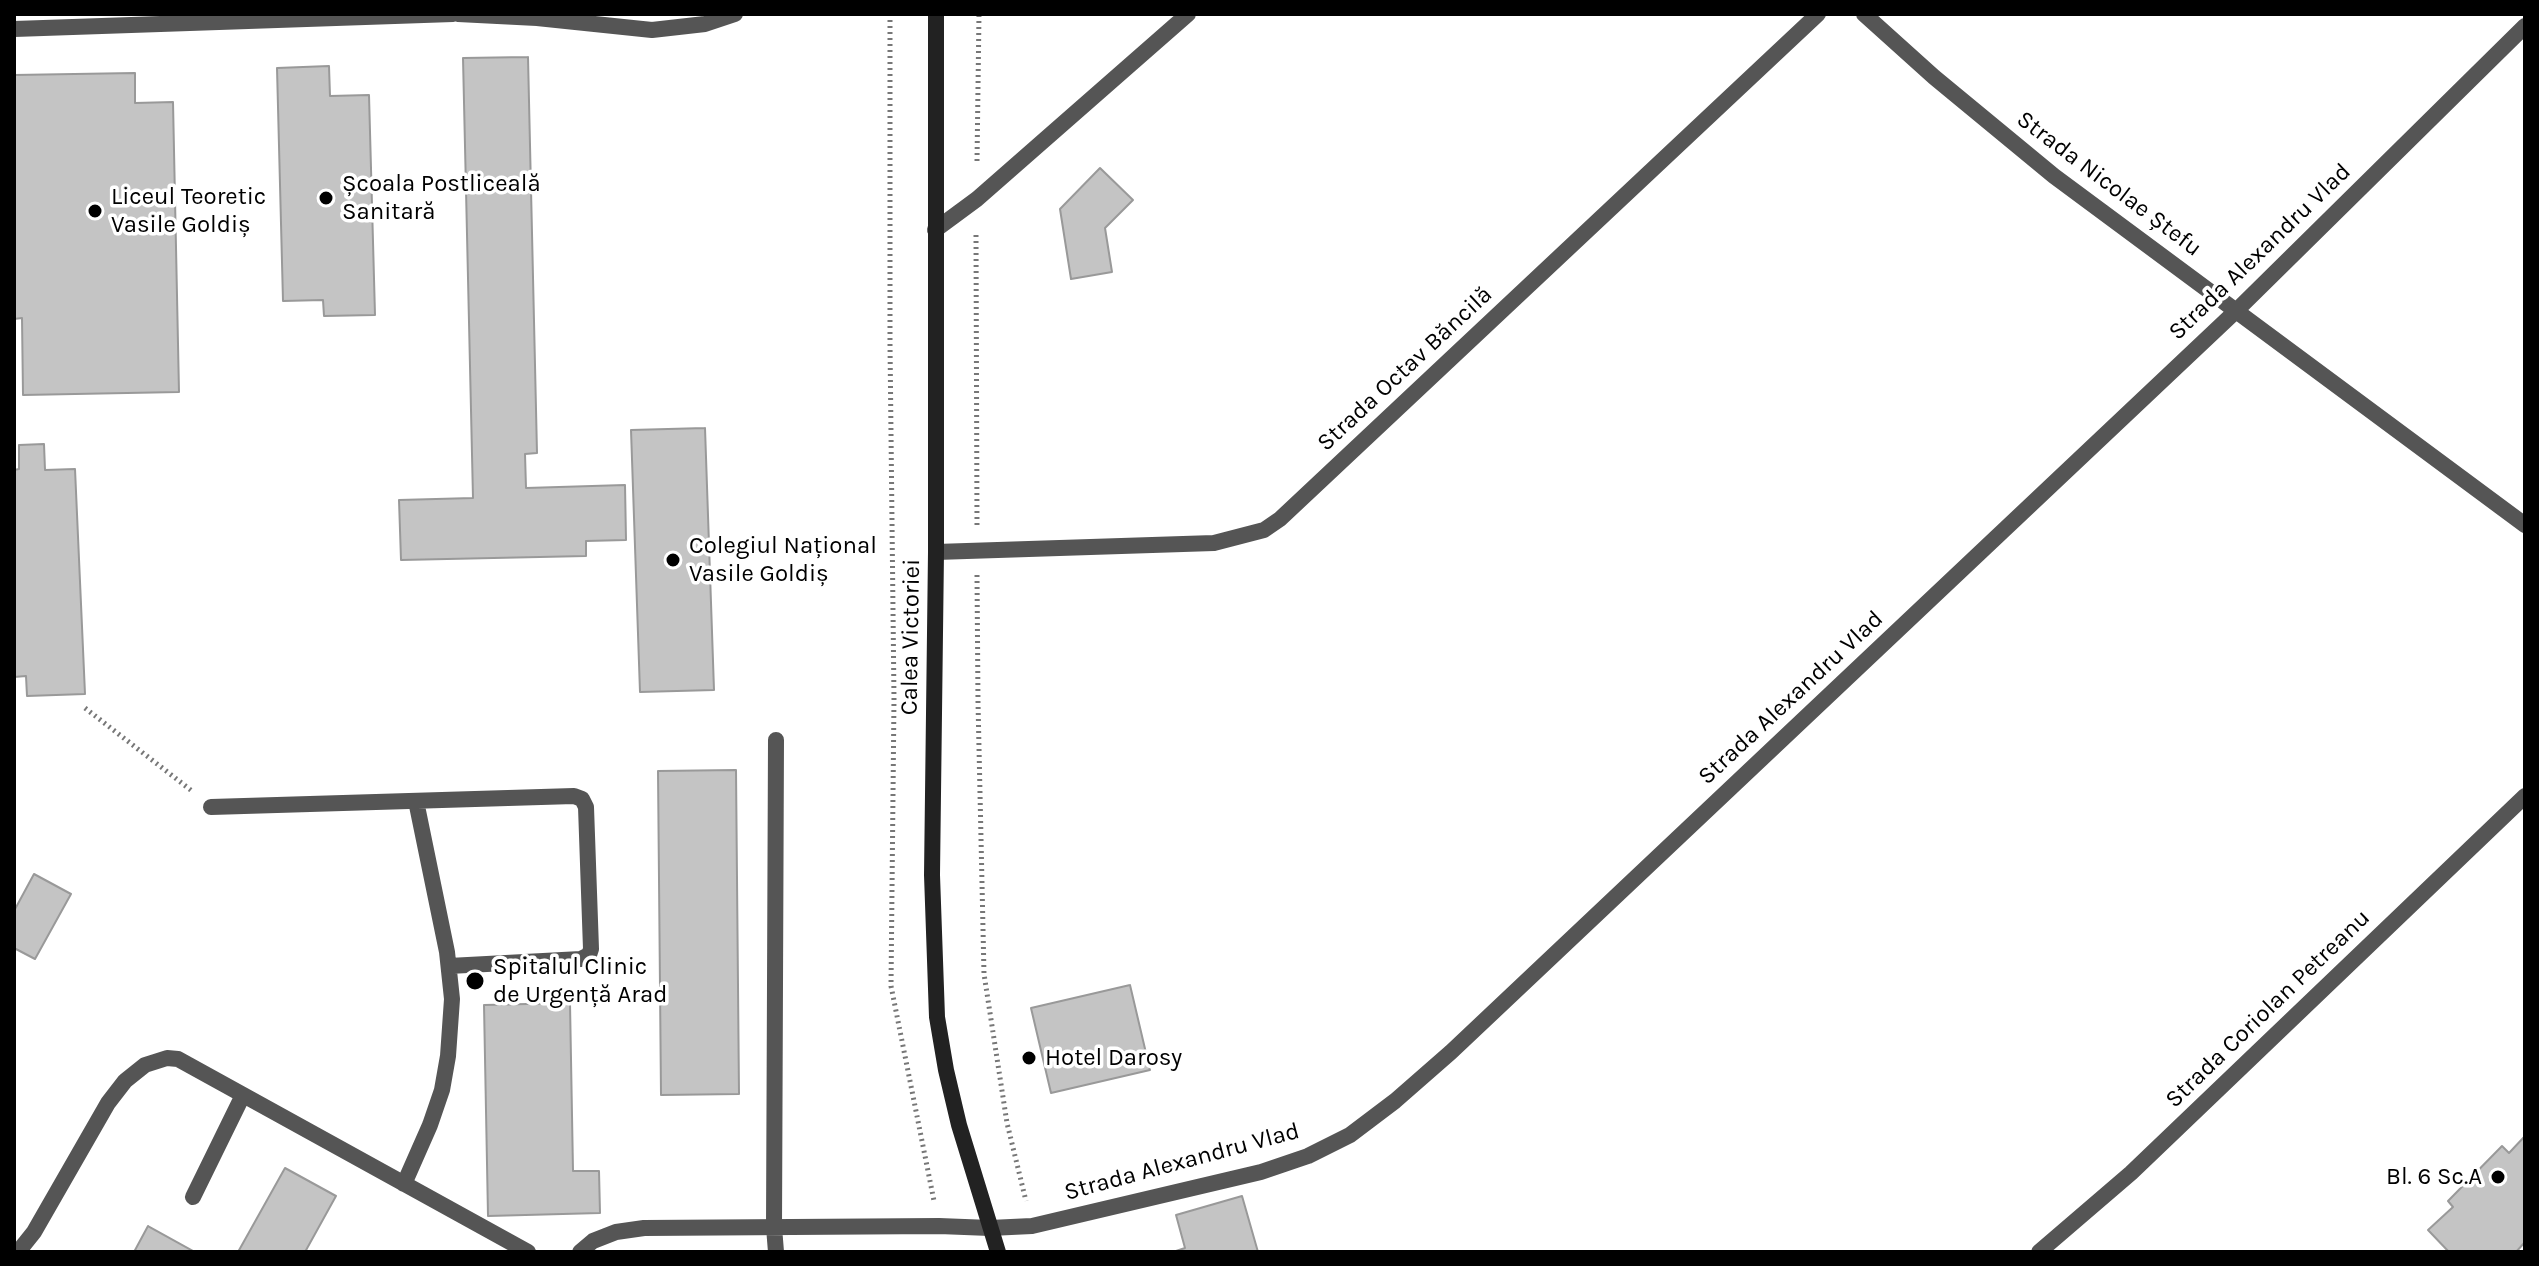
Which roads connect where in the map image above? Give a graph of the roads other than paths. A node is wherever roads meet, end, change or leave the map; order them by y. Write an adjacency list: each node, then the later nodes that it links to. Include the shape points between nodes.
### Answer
1 (456, 14): 2 (street, via 652,30 705,24); 8 (street)
2 (735, 14)
3 (936, 14): 9 (main road, Calea Victoriei)
4 (1188, 14): 9 (street)
5 (1818, 14): 12 (street, Strada Octav Băncilă, via 1264,530 1214,543)
6 (1864, 14): 10 (street, Strada Nicolae Ștefu, via 2054,176)
7 (2525, 26): 10 (street, Strada Alexandru Vlad)
8 (14, 29)
9 (935, 230): 12 (main road, Calea Victoriei)
10 (2237, 310): 11 (street, Strada Nicolae Ștefu); 22 (street, Strada Alexandru Vlad, via 1451,1052 1350,1135 1261,1172 1032,1226)
11 (2525, 525)
12 (936, 552): 22 (main road, Calea Victoriei, via 932,875 937,1017 949,1084)
13 (776, 740): 21 (street)
14 (2525, 796): 28 (street, Strada Coriolan Petreanu, via 2131,1173)
15 (416, 801): 16 (street); 17 (street); 17 (street, via 574,796 586,807 589,955)
16 (211, 807)
17 (449, 966): 19 (street, via 451,1014 442,1090)
18 (243, 1095): 19 (street); 20 (street); 23 (street, via 178,1059 145,1065 108,1103)
19 (404, 1184): 24 (street)
20 (193, 1197)
21 (774, 1227): 22 (street, Strada Alexandru Vlad); 25 (street, Strada Alexandru Vlad, via 644,1228 616,1232); 26 (street)
22 (990, 1228): 27 (main road, Calea Victoriei)
23 (18, 1252)
24 (528, 1252)
25 (580, 1252)
26 (776, 1252)
27 (998, 1252)
28 (2039, 1252)

